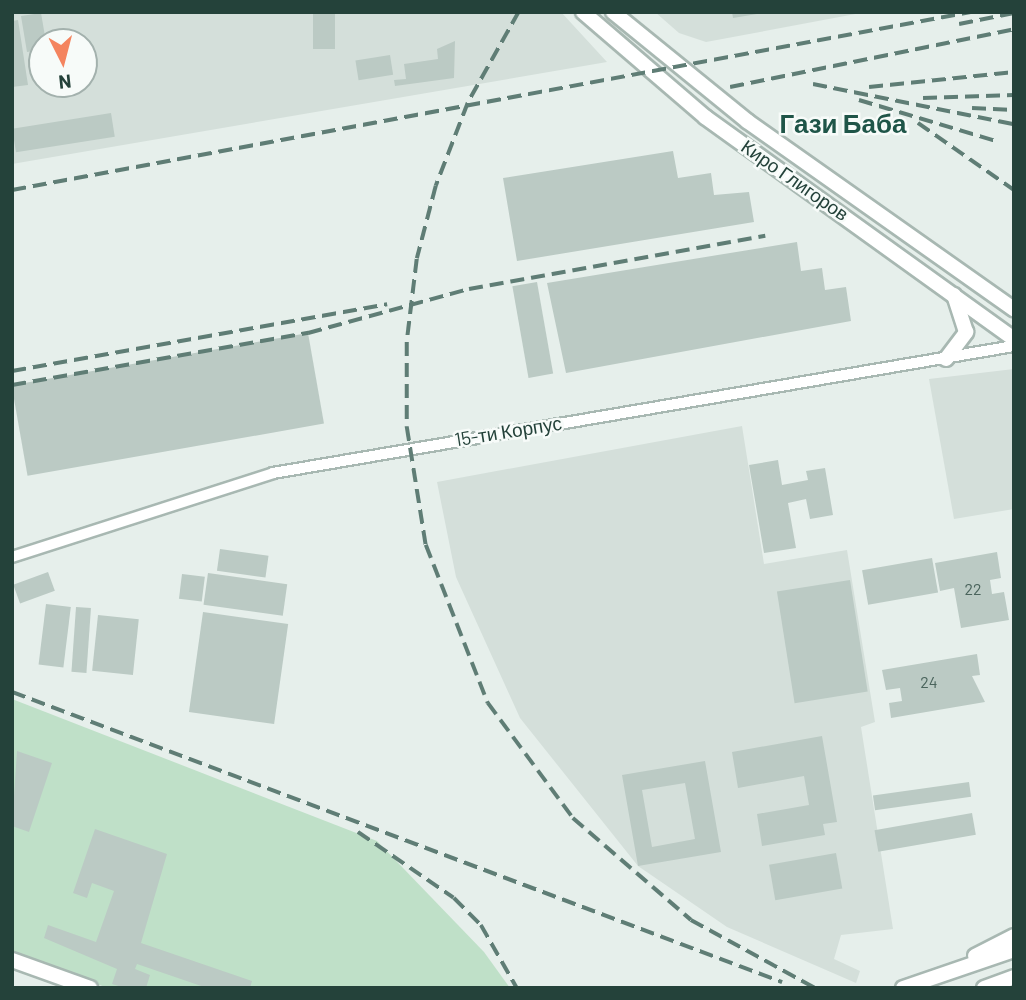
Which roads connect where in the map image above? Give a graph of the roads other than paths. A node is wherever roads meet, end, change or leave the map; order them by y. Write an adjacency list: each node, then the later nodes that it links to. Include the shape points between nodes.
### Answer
1 (583, 12): 3 (street, Киро Глигоров, via 705,117)
2 (612, 12): 4 (street, Киро Глигоров, via 747,121)
3 (950, 288): 5 (street, Киро Глигоров); 7 (street, via 966,324 962,341)
4 (1014, 309)
5 (1014, 339)
6 (1014, 346): 7 (street, 15-ти Корпус)
7 (946, 359): 8 (street, 15-ти Корпус, via 272,473)
8 (12, 558)
9 (1014, 936): 13 (street)
10 (1014, 950): 13 (street)
11 (12, 960): 15 (street)
12 (1014, 977): 17 (street)
13 (929, 980): 16 (street)
14 (1014, 984): 18 (street)
15 (90, 988)
16 (903, 988)
17 (984, 988)
18 (995, 988)

